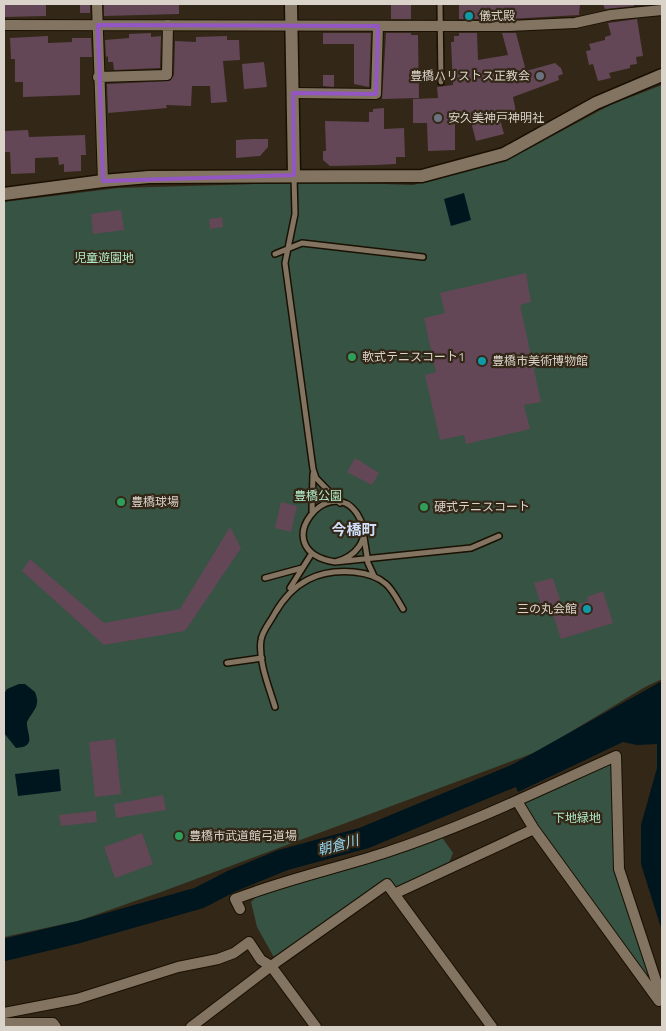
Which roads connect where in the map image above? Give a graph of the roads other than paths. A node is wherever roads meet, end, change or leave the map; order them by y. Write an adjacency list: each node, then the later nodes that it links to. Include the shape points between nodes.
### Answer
1 (97, 4): 6 (street)
2 (291, 4): 8 (street)
3 (440, 4): 10 (lane)
4 (662, 10): 10 (street, via 611,15 575,23)
5 (4, 25): 6 (street)
6 (98, 25): 7 (street); 12 (street)
7 (168, 25): 8 (street); 12 (street, via 167,75)
8 (292, 26): 9 (street); 14 (street)
9 (378, 26): 10 (street); 14 (street, via 376,94)
10 (440, 26): 13 (lane)
11 (662, 75): 15 (street, via 596,103 504,154 422,176)
12 (98, 76): 16 (street)
13 (441, 82)
14 (293, 93): 15 (street)
15 (294, 175): 16 (street); 18 (lane, via 295,214)
16 (103, 181): 17 (street)
17 (4, 194)
18 (289, 248): 19 (lane); 20 (lane, via 302,243); 21 (lane, via 285,263)
19 (275, 254)
20 (423, 257)
21 (313, 469): 22 (lane, via 316,478); 23 (lane)
22 (341, 503): 23 (lane, via 325,504); 24 (lane, via 358,514)
23 (312, 511): 26 (lane, via 304,530)
24 (364, 534): 27 (lane); 28 (lane, via 355,553)
25 (499, 536): 27 (lane, via 471,548)
26 (312, 553): 28 (lane, via 323,560); 29 (lane)
27 (367, 558): 28 (lane); 30 (lane)
28 (335, 562)
29 (303, 568): 31 (lane); 32 (lane)
30 (374, 576): 32 (lane, via 340,571 322,573 303,581); 33 (lane, via 389,587)
31 (265, 578)
32 (282, 600): 34 (lane, via 260,638)
33 (403, 609)
34 (262, 658): 35 (lane); 36 (lane)
35 (227, 663)
36 (275, 707)
37 (517, 801): 38 (street); 40 (street, via 383,853 268,886 235,899); 42 (street, via 616,756 619,869)
38 (534, 829): 39 (street); 43 (street)
39 (394, 894): 41 (street, via 387,884); 49 (street)
40 (240, 909)
41 (271, 966): 44 (street, via 261,960 249,942 218,959 178,967 77,999); 47 (street); 48 (street)
42 (662, 999)
43 (662, 1006)
44 (4, 1013)
45 (4, 1023): 46 (street, via 40,1021 53,1023)
46 (56, 1027)
47 (191, 1027)
48 (316, 1027)
49 (492, 1027)

